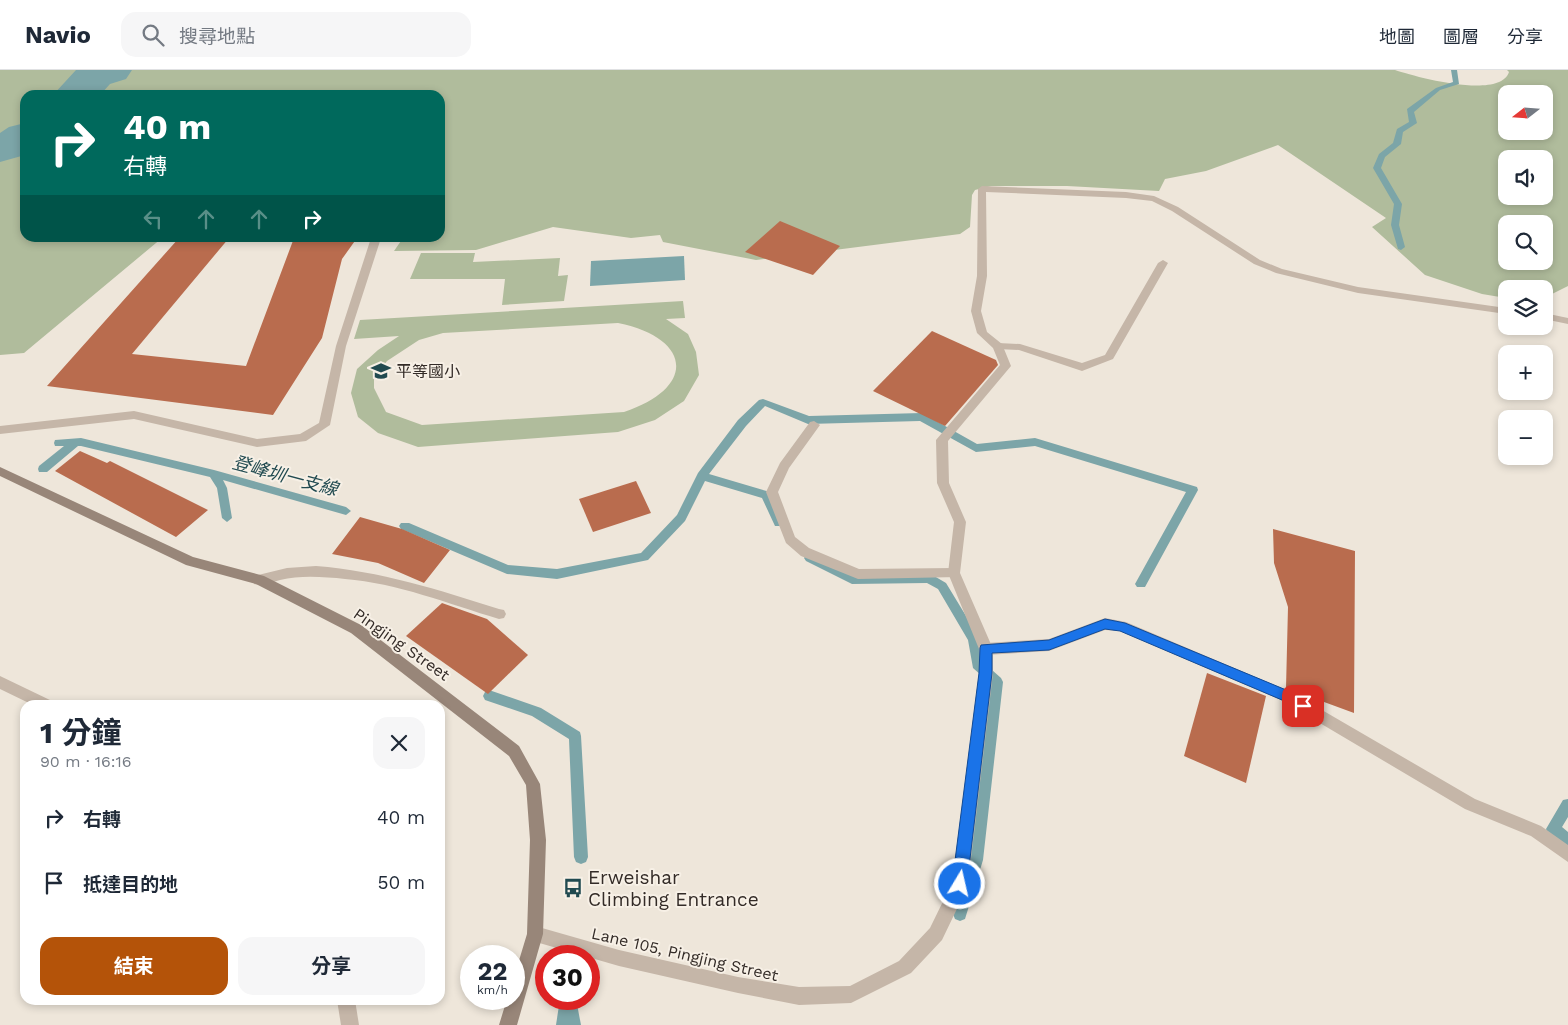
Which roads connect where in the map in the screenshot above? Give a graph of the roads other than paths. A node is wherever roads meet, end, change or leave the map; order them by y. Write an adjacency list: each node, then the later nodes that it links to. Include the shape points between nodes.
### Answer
1 (375, 242): 8 (street, via 341,346 324,424 302,438 257,443 134,415)
2 (1163, 262): 6 (street, via 1109,357 1082,367 1020,347)
3 (1498, 310): 6 (street, Lane 105, Pingjing Street, via 1358,290 1279,271 1257,262 1175,209 1154,200 1126,195 982,189 982,276 976,311 982,332)
4 (1553, 318): 5 (street)
5 (1568, 320)
6 (998, 346): 10 (street, Lane 105, Pingjing Street, via 1006,366 942,440 943,483 960,522)
7 (814, 425): 10 (street, via 784,466 772,492 790,540 804,552 858,574)
8 (0, 430)
9 (0, 471): 11 (street, Pingjing Street, via 190,561)
10 (954, 573): 13 (street, Lane 105, Pingjing Street)
11 (259, 580): 12 (street, via 277,574 314,570 390,581); 17 (street, Pingjing Street, via 356,629 514,751 533,784 538,840)
12 (499, 614)
13 (986, 648): 16 (street, via 1049,645 1105,624 1121,626 1286,696 1470,804 1536,831); 17 (street, Lane 105, Pingjing Street, via 985,683 960,884 936,934 905,967 851,994 799,996 619,958)
14 (0, 682): 15 (street)
15 (37, 700)
16 (1568, 854)
17 (535, 934): 20 (street, Pingjing Street)
18 (347, 1005): 19 (street)
19 (350, 1025)
20 (508, 1025)

